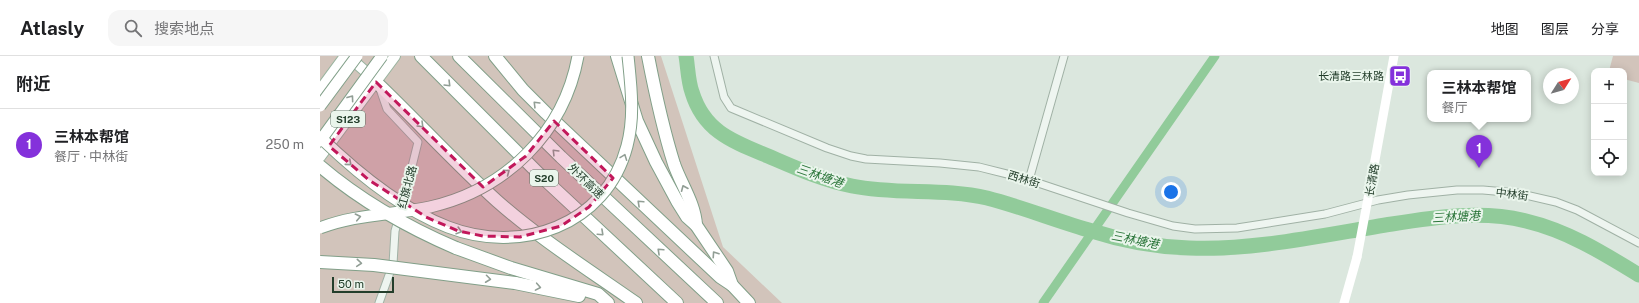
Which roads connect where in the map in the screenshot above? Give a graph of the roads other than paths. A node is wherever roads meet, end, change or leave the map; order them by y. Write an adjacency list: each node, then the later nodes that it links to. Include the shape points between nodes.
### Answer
1 (346, 56): 15 (main road); 16 (main road)
2 (357, 56): 17 (highway, bridge)
3 (382, 56): 19 (highway, one-way to 3, bridge)
4 (395, 56): 15 (main road, S123)
5 (421, 56): 29 (highway, S20, one-way to 29, bridge, via 542,177)
6 (459, 56): 34 (highway, 外环高速 / S20, one-way to 6, bridge, via 561,157)
7 (495, 56): 28 (highway, one-way to 7, via 720,277 587,153 523,90)
8 (578, 56): 25 (highway, one-way to 8, bridge, via 365,216 445,203 502,176 531,150 554,120 567,94)
9 (617, 56): 24 (highway, via 646,142 677,201 687,217)
10 (628, 56): 18 (highway, one-way to 10, bridge, via 369,180 436,223 470,234 496,238 520,238 541,233 571,220 589,207 605,190 618,170 627,147 632,123)
11 (648, 56): 24 (highway, one-way to 11, via 695,214 670,149)
12 (714, 56): 22 (street, 西林街, via 724,97 731,108 827,148 866,159 979,167)
13 (1064, 56): 22 (street)
14 (1394, 56): 23 (main road, 长清路)
15 (376, 82): 20 (main road, S123); 30 (street, 红旗北路, via 388,109 418,142 395,231 393,264); 33 (highway, one-way to 33, via 513,214)
16 (320, 90)
17 (320, 106)
18 (320, 137)
19 (320, 141)
20 (320, 157)
21 (320, 166): 32 (highway, bridge, via 348,188 411,228 484,259 598,294)
22 (1029, 180): 23 (street, 西林街, via 1173,226 1219,229 1325,214)
23 (1372, 197): 26 (street, 中林街, via 1457,190 1517,193 1577,210); 36 (main road, 长清路, bridge)
24 (696, 225): 28 (highway, one-way to 24, via 727,272)
25 (320, 228)
26 (1639, 243)
27 (320, 262): 31 (highway, one-way to 31, bridge, via 374,265 515,283 561,291)
28 (732, 285): 35 (highway)
29 (673, 300)
30 (379, 303)
31 (601, 303)
32 (608, 303)
33 (636, 303)
34 (717, 303)
35 (749, 303)
36 (1344, 303)

